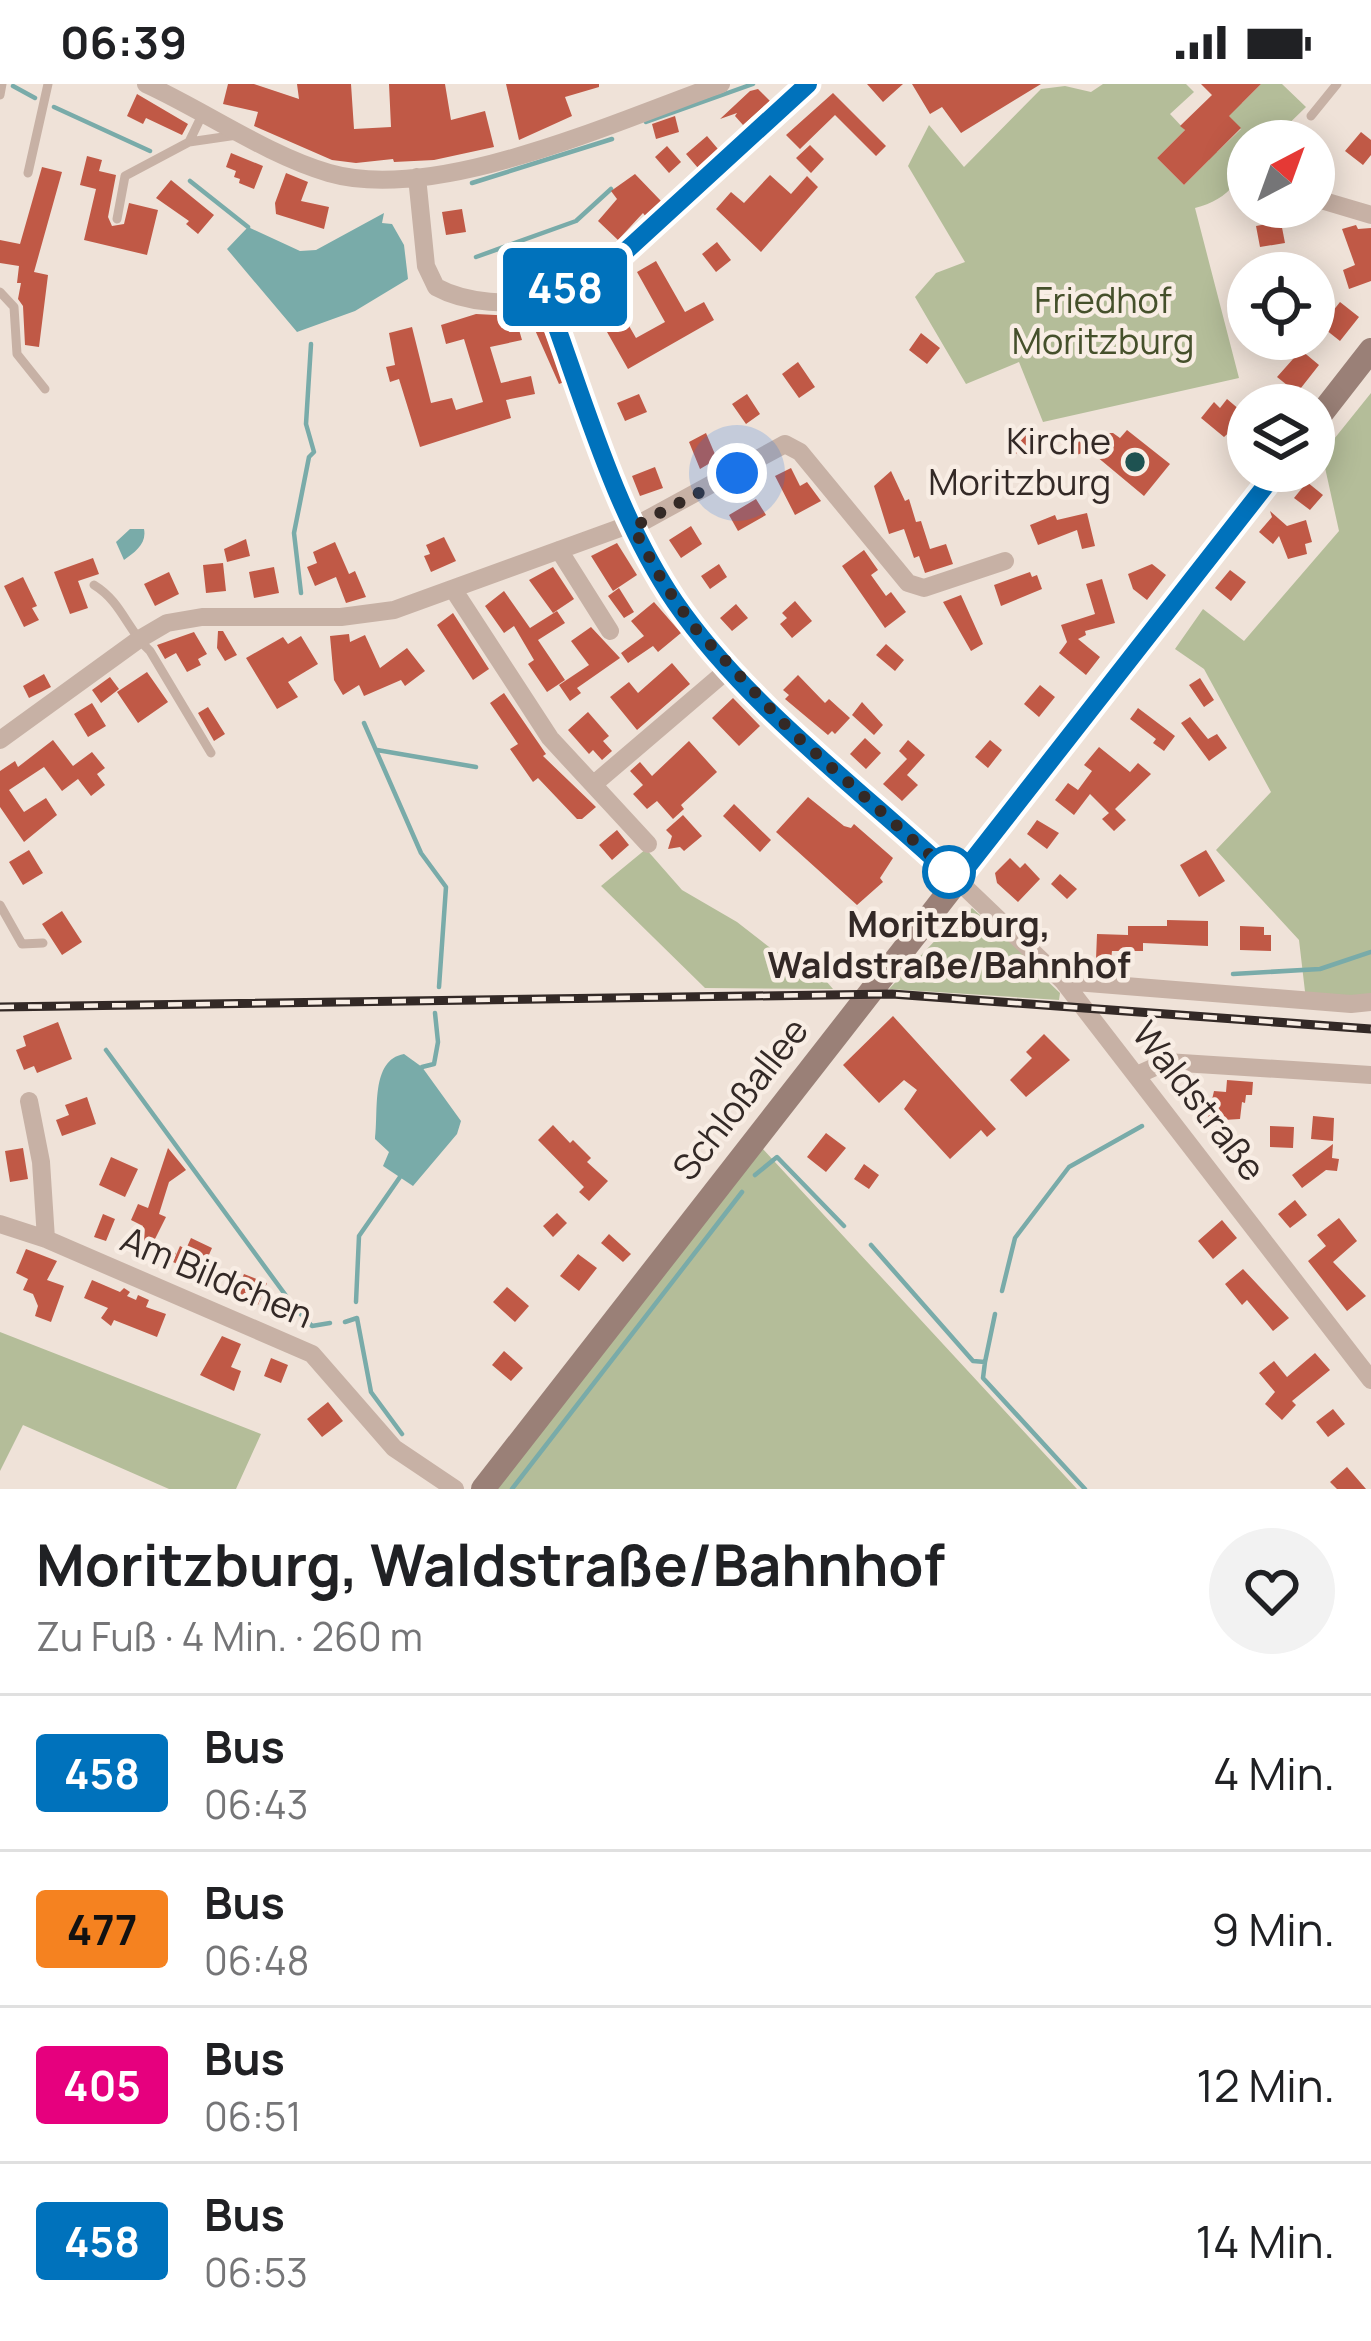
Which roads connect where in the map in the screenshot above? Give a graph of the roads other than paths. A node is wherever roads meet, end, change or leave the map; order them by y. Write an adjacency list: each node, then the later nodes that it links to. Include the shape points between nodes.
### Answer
1 (2, 84): 7 (lane)
2 (48, 84): 12 (lane)
3 (146, 84): 8 (street)
4 (721, 84): 13 (street, via 535,149)
5 (808, 84): 18 (street, via 629,249)
6 (1337, 84): 9 (lane)
7 (0, 95)
8 (204, 111): 10 (street); 11 (lane)
9 (1312, 116)
10 (242, 134): 11 (lane); 13 (street, via 327,172 379,182)
11 (189, 142): 16 (lane, via 125,176)
12 (28, 173)
13 (417, 177): 18 (street, via 425,263 436,287 470,300)
14 (1335, 204): 15 (street)
15 (1371, 215)
16 (117, 219)
17 (0, 292): 20 (lane, via 14,307 17,354)
18 (546, 297): 23 (street, Waldstraße)
19 (1371, 350): 21 (main road)
20 (45, 389)
21 (1335, 396)
22 (1261, 492): 35 (main road, Schloßallee)
23 (632, 525): 24 (street); 25 (street, via 785,444 908,583 924,588); 30 (street, Waldstraße, via 675,601)
24 (559, 550): 27 (street); 28 (street)
25 (1005, 561)
26 (94, 586): 29 (lane, via 111,596)
27 (453, 589): 29 (street, via 394,610 340,617 183,619); 33 (street, via 550,738)
28 (610, 631)
29 (138, 640): 31 (street); 32 (lane)
30 (731, 668): 33 (street); 35 (street, Waldstraße)
31 (0, 740)
32 (211, 753)
33 (594, 784): 34 (street)
34 (648, 844)
35 (957, 880): 38 (street, Waldstraße); 47 (main road, Schloßallee)
36 (0, 905): 37 (lane, via 22,944)
37 (44, 943)
38 (1064, 981): 39 (street); 40 (street, Waldstraße)
39 (1371, 1002)
40 (1137, 1075): 41 (street, via 1166,1062); 45 (street, Waldstraße)
41 (1371, 1075)
42 (29, 1101): 44 (street)
43 (0, 1224): 44 (street, Am Bildchen)
44 (46, 1239): 46 (street, Am Bildchen, via 312,1354 394,1448)
45 (1371, 1380)
46 (455, 1489)
47 (483, 1489)

